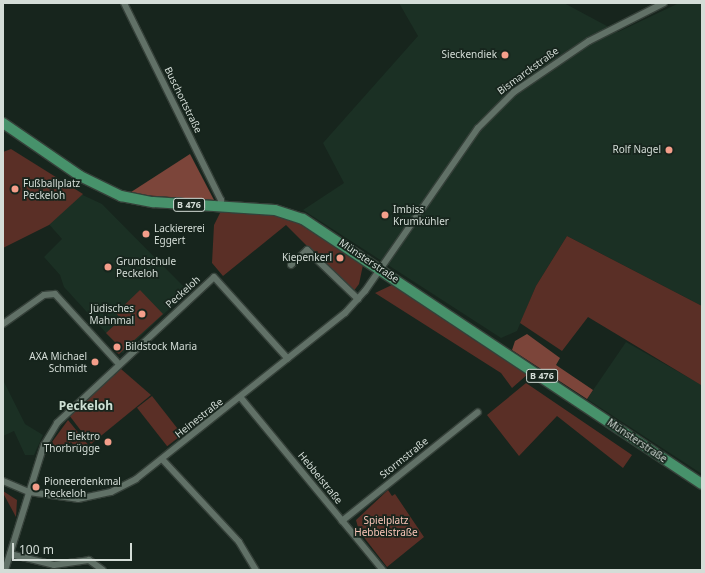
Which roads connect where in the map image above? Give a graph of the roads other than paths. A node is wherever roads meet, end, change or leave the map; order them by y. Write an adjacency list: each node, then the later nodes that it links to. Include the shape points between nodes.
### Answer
1 (124, 3): 4 (street, Buschortstraße, via 220,200)
2 (664, 3): 6 (street, Bismarckstraße, via 554,63 493,111 478,128)
3 (3, 123): 4 (main road, Münsterstraße / B 476, via 80,176 115,193 153,202)
4 (220, 206): 6 (main road, Münsterstraße / B 476, via 275,210 294,215)
5 (291, 265): 7 (street, via 307,250)
6 (380, 268): 7 (street, Heinestraße); 15 (main road, Münsterstraße / B 476)
7 (358, 299): 9 (street, Heinestraße)
8 (3, 324): 10 (street, via 44,295 54,294)
9 (288, 359): 10 (street, Peckeloh, via 214,277); 11 (street, Heinestraße)
10 (118, 363): 16 (street, Peckeloh, via 57,423 44,445)
11 (241, 398): 13 (street, Heinestraße); 17 (street, Hebbelstraße)
12 (478, 412): 17 (street, Stormstraße)
13 (162, 459): 16 (street, Heinestraße, via 125,486 96,496 56,498); 22 (street, via 239,542)
14 (3, 481): 16 (street, Heinestraße)
15 (702, 484)
16 (29, 492): 18 (street, Peckeloh)
17 (342, 520): 23 (street, Hebbelstraße)
18 (10, 554): 19 (street); 20 (street, Peckeloh)
19 (54, 567): 21 (street, via 89,560)
20 (5, 570)
21 (103, 570)
22 (256, 570)
23 (383, 570)

